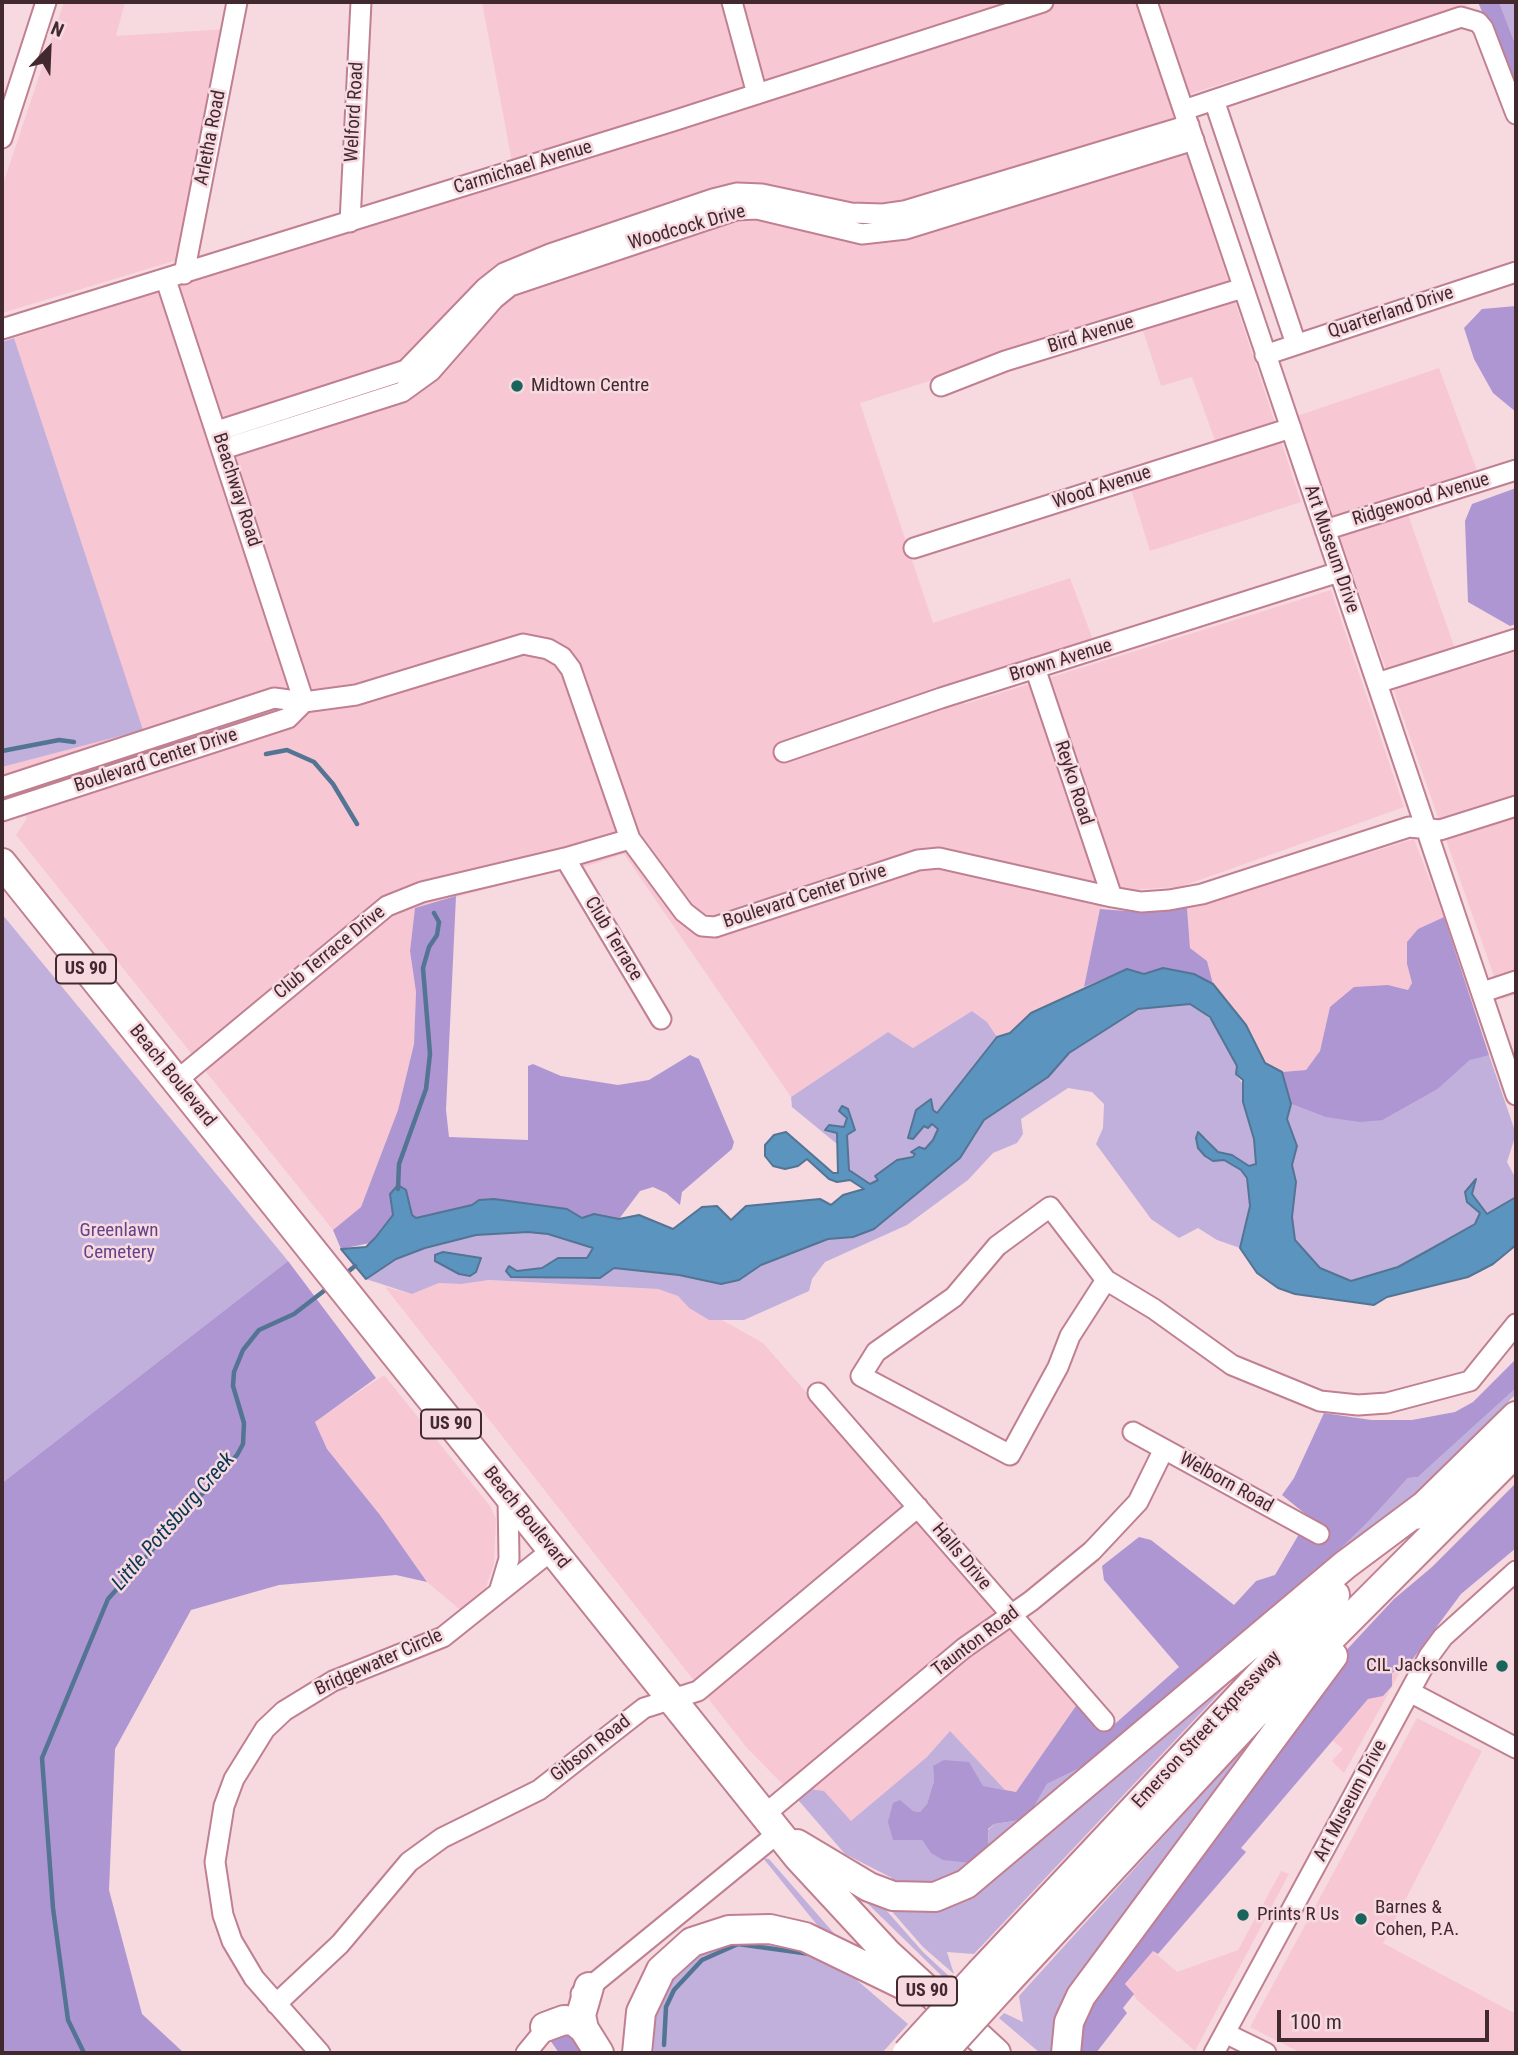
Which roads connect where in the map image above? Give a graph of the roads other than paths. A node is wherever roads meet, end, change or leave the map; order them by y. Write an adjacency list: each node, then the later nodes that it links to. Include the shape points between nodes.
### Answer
1 (46, 2): 11 (street)
2 (237, 2): 14 (street, Arletha Road)
3 (361, 2): 12 (street, Welford Road)
4 (732, 2): 7 (street)
5 (1043, 2): 7 (street, Carmichael Avenue)
6 (1147, 2): 10 (street, Art Museum Drive)
7 (757, 94): 12 (street, Carmichael Avenue)
8 (1214, 100): 9 (street, Woodcock Drive, via 1461,17 1483,28); 10 (street, Woodcock Drive); 17 (street)
9 (1516, 114)
10 (1189, 125): 15 (street, Art Museum Drive); 21 (street, Woodcock Drive, via 883,214 851,213 762,194 737,193 713,200 504,273 406,370)
11 (2, 138)
12 (350, 222): 14 (street, Carmichael Avenue)
13 (1516, 272): 17 (street, Quarterland Drive)
14 (175, 277): 16 (street, Carmichael Avenue); 21 (street, Beachway Road)
15 (1243, 288): 18 (street, Art Museum Drive); 19 (street, Bird Avenue, via 1004,361)
16 (2, 329)
17 (1296, 344): 18 (street, Quarterland Drive)
18 (1265, 355): 20 (street, Art Museum Drive)
19 (941, 386)
20 (1291, 428): 23 (street, Art Museum Drive); 24 (street, Wood Avenue)
21 (220, 440): 29 (street, Beachway Road)
22 (1516, 470): 23 (street, Ridgewood Avenue)
23 (1325, 530): 25 (street, Art Museum Drive)
24 (914, 548)
25 (1339, 572): 27 (street, Brown Avenue); 28 (street, Art Museum Drive)
26 (1516, 639): 28 (street)
27 (1035, 668): 30 (street, Brown Avenue); 38 (street, Reyko Road)
28 (1377, 683): 34 (street, Art Museum Drive)
29 (304, 702): 31 (street, Boulevard Center Drive, via 274,698); 33 (street, Boulevard Center Drive, via 288,718); 35 (street, Boulevard Center Drive, via 356,695 523,644 548,649 571,669)
30 (784, 752)
31 (2, 787)
32 (1516, 806): 34 (street, Boulevard Center Drive, via 1440,830)
33 (2, 811)
34 (1426, 828): 38 (street, Boulevard Center Drive, via 1409,827 1202,894 1141,902); 40 (street, Art Museum Drive)
35 (630, 839): 36 (street, Club Terrace Drive); 38 (street, Boulevard Center Drive, via 684,912 702,926 715,927 918,860 939,858)
36 (565, 858): 41 (street, Club Terrace); 42 (street, Club Terrace Drive, via 422,892 387,906)
37 (2, 863): 42 (highway, Beach Boulevard / US 90)
38 (1112, 897)
39 (1516, 981): 40 (street)
40 (1483, 992): 43 (street, Art Museum Drive)
41 (662, 1019)
42 (176, 1080): 51 (highway, Beach Boulevard / US 90)
43 (1516, 1096)
44 (1106, 1280): 44 (street, via 1051,1207 997,1246 954,1297 876,1352 861,1376 1010,1455 1070,1336); 45 (street, via 1232,1365 1320,1401 1387,1403 1470,1381)
45 (1516, 1324)
46 (818, 1393): 52 (street, Halls Drive)
47 (1516, 1416): 53 (highway, Emerson Street Expressway)
48 (1133, 1432): 49 (street, Welborn Road)
49 (1164, 1449): 54 (street, Welborn Road); 58 (street, Taunton Road, via 1124,1520 1084,1558)
50 (1516, 1452): 53 (highway, Emerson Street Expressway)
51 (508, 1496): 55 (highway, Beach Boulevard / US 90); 57 (street, via 509,1559)
52 (918, 1507): 58 (street, Halls Drive); 60 (street, Gibson Road, via 698,1691)
53 (1437, 1512): 63 (highway, via 1345,1565 966,1884 935,1897 884,1894); 64 (highway, Emerson Street Expressway, via 1255,1714); 78 (highway, via 1384,1600 1319,1672 1081,1996 1069,2022)
54 (1319, 1534)
55 (552, 1550): 57 (street, Bridgewater Circle); 60 (highway, Beach Boulevard / US 90)
56 (1516, 1571): 59 (street, Art Museum Drive, via 1443,1637)
57 (499, 1593): 67 (street, Bridgewater Circle, via 425,1647 333,1681 284,1710 265,1729 234,1779 218,1831 217,1891 232,1941)
58 (1009, 1615): 61 (street, Halls Drive); 63 (street, Taunton Road, via 964,1648)
59 (1410, 1692): 62 (street); 70 (street, Art Museum Drive)
60 (670, 1699): 63 (highway, Beach Boulevard / US 90); 67 (street, Gibson Road, via 644,1708 539,1790 442,1838 409,1861 341,1944)
61 (1104, 1721)
62 (1516, 1748)
63 (771, 1824): 65 (street, Taunton Road); 66 (highway, Beach Boulevard / US 90, via 867,1932)
64 (991, 1980): 76 (highway, Emerson Street Expressway, bridge); 77 (highway, Emerson Street Expressway, bridge)
65 (589, 1987): 68 (street, Taunton Road); 69 (highway, via 581,2015)
66 (940, 2003): 71 (highway, Beach Boulevard / US 90); 75 (highway, via 804,1937 770,1929 729,1930 692,1942 660,1970 641,2012)
67 (276, 2004): 72 (street, Bridgewater Circle)
68 (545, 2027): 69 (highway, via 564,2020); 73 (street, Taunton Road)
69 (584, 2029): 74 (highway)
70 (1225, 2033): 79 (street, Art Museum Drive); 80 (street)
71 (993, 2051)
72 (320, 2053)
73 (526, 2053)
74 (599, 2053)
75 (637, 2053)
76 (906, 2053)
77 (942, 2053)
78 (1066, 2053)
79 (1214, 2053)
80 (1266, 2053)

